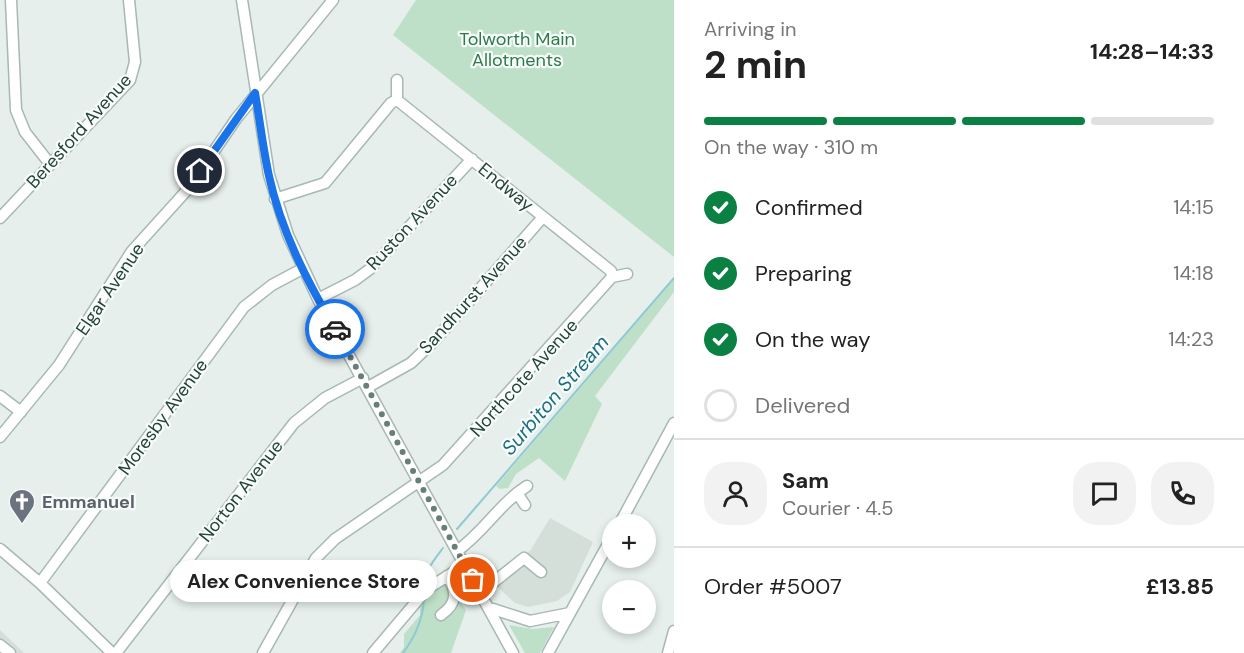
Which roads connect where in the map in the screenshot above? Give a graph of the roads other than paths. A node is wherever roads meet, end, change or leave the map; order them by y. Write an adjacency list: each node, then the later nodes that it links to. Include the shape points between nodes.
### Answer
1 (11, 0): 9 (street, via 18,119)
2 (129, 0): 9 (street, Beresford Avenue, via 134,71 130,80)
3 (242, 0): 6 (street)
4 (333, 0): 6 (street, Elgar Avenue)
5 (397, 80): 7 (street)
6 (255, 93): 10 (street); 19 (street, Elgar Avenue, via 188,189 132,251 59,365)
7 (397, 100): 8 (street, Endway); 10 (street, via 325,183)
8 (472, 159): 11 (street, Endway); 16 (street, Ruston Avenue, via 370,269)
9 (50, 164): 12 (street, Beresford Avenue)
10 (275, 199): 13 (street)
11 (543, 217): 15 (street, Endway); 17 (street, Sandhurst Avenue, via 411,363)
12 (0, 218)
13 (302, 269): 16 (street); 33 (street, Moresby Avenue, via 272,285 244,308)
14 (627, 274): 15 (street)
15 (612, 277): 22 (street, Northcote Avenue, via 485,421 443,465)
16 (318, 299): 17 (street)
17 (365, 382): 22 (street); 41 (street, Norton Avenue, via 325,399 294,423)
18 (0, 396): 19 (street)
19 (21, 412): 21 (street, Elgar Avenue)
20 (674, 423): 26 (street)
21 (0, 437)
22 (419, 483): 28 (street); 42 (street, Northcote Avenue, via 335,539 316,558)
23 (527, 486): 24 (street)
24 (517, 493): 25 (street); 28 (street)
25 (525, 505)
26 (625, 514)
27 (0, 550): 33 (street)
28 (457, 551): 30 (street)
29 (602, 555): 36 (street)
30 (465, 565): 32 (street); 34 (street)
31 (541, 572): 34 (street, via 524,558)
32 (447, 576): 37 (street, via 456,596); 43 (street, via 418,599)
33 (40, 583): 41 (street)
34 (480, 592): 35 (street)
35 (490, 611): 36 (street, via 530,621); 44 (street)
36 (570, 613): 45 (street)
37 (441, 615)
38 (674, 631): 46 (street)
39 (0, 645): 40 (street)
40 (10, 653)
41 (114, 653)
42 (263, 653)
43 (373, 653)
44 (513, 653)
45 (548, 653)
46 (668, 653)

